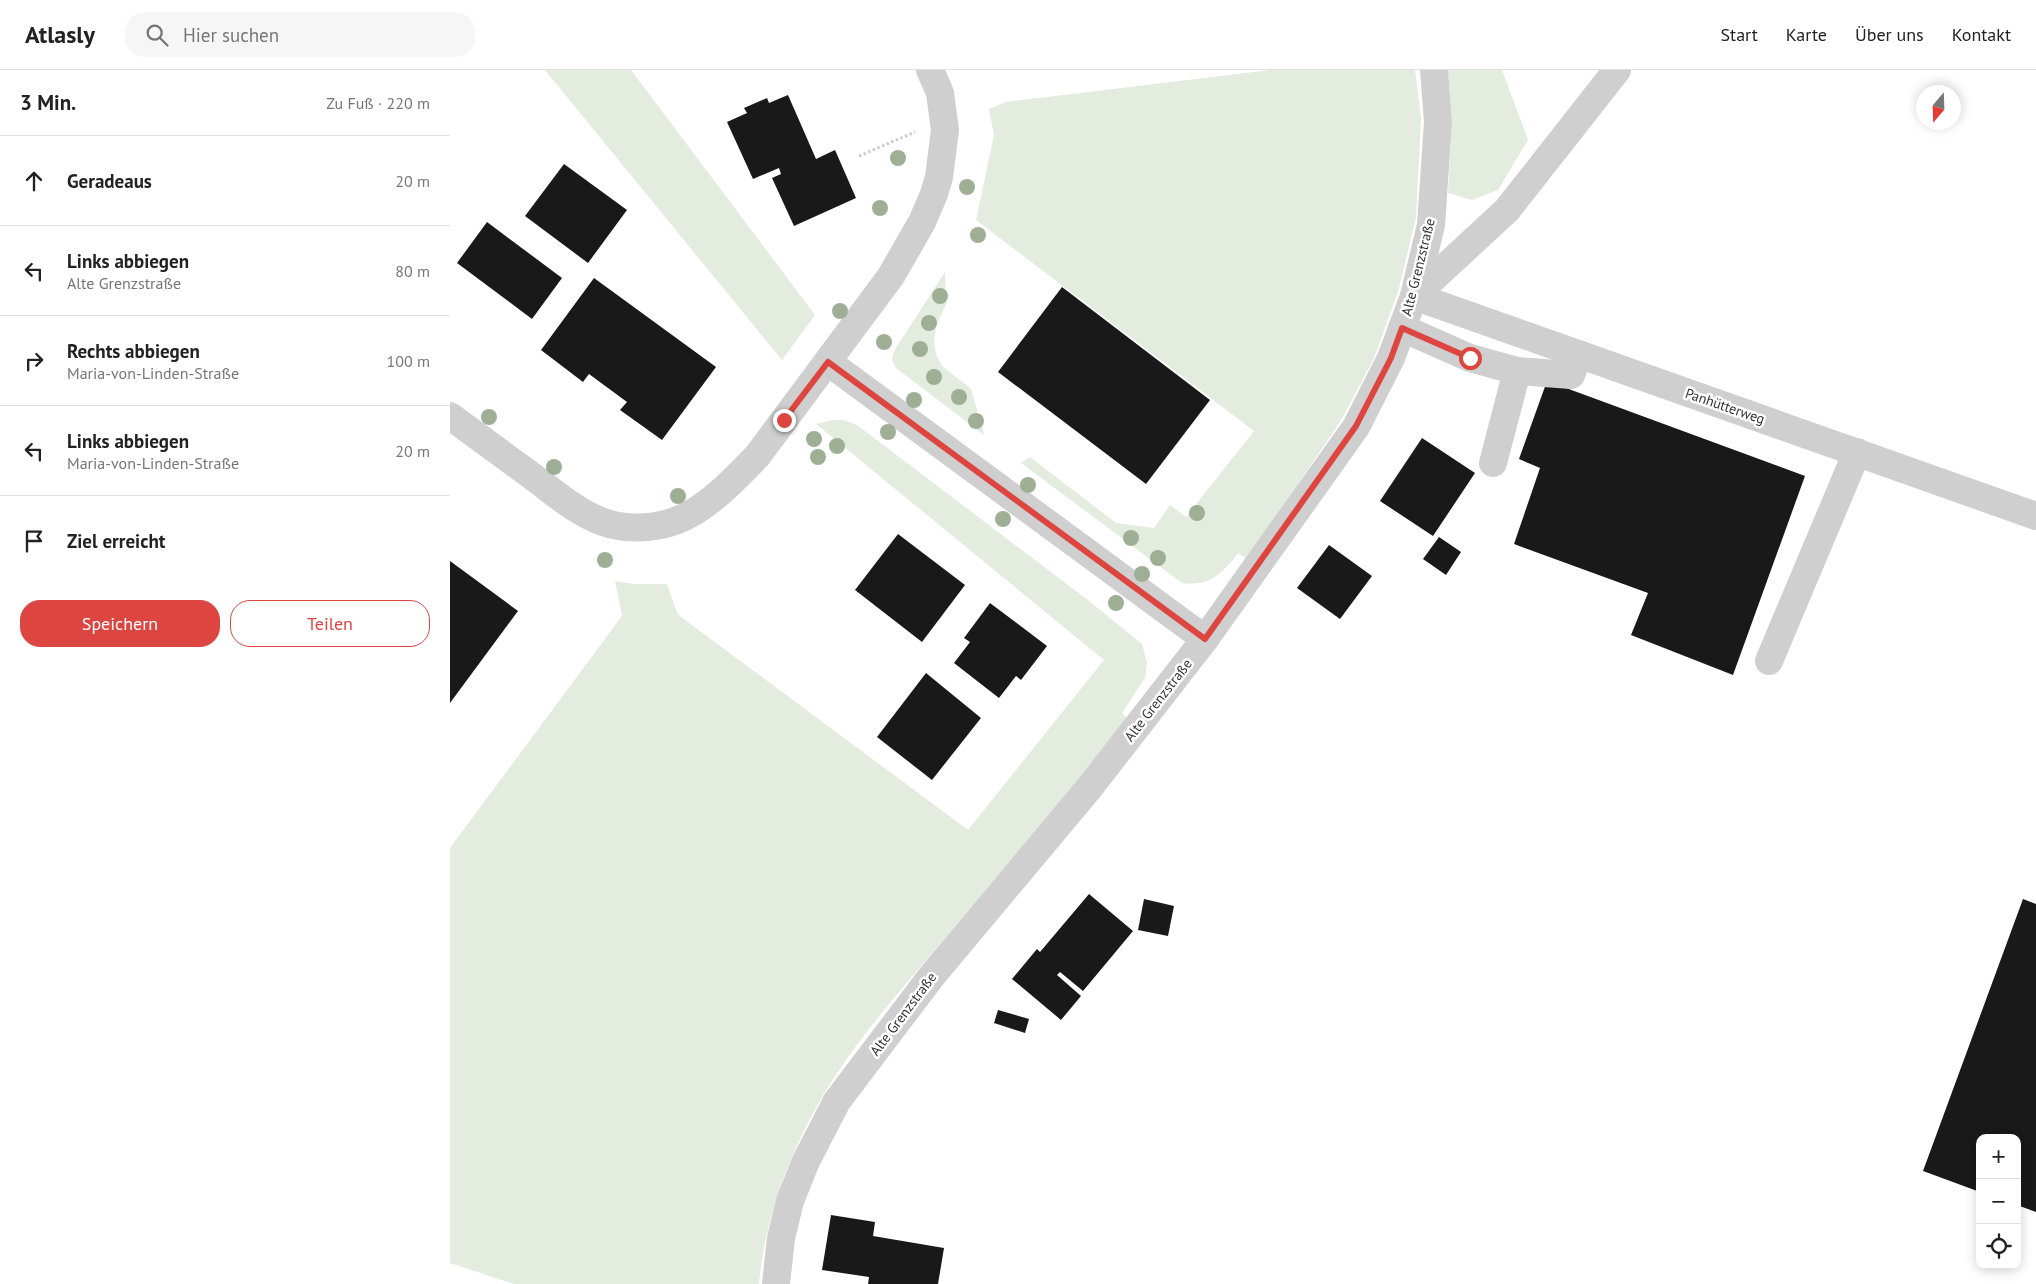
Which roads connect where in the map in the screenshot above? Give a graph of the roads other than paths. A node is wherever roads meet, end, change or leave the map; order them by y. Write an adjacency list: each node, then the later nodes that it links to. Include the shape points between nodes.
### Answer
1 (930, 70): 7 (street, via 940,93 945,130 939,177 922,222 891,276)
2 (1434, 70): 4 (street, Alte Grenzstraße, via 1437,162 1431,226)
3 (1617, 70): 4 (street, via 1508,210)
4 (1414, 296): 5 (street, Alte Grenzstraße); 6 (street, Panhütterweg)
5 (1402, 328): 8 (street, via 1470,358); 13 (street, Alte Grenzstraße, via 1391,358 1356,426)
6 (1580, 354): 8 (street, via 1571,375); 10 (street, Panhütterweg)
7 (828, 362): 9 (street, via 758,455 734,480 694,511 659,525 632,527 604,522 577,509); 13 (street)
8 (1517, 371): 11 (street)
9 (450, 416)
10 (1857, 452): 12 (street, Panhütterweg); 14 (street)
11 (1493, 463)
12 (2036, 516)
13 (1205, 639): 15 (street, Alte Grenzstraße, via 1090,787 931,977 837,1101 806,1161 790,1201 781,1238)
14 (1769, 661)
15 (776, 1284)

